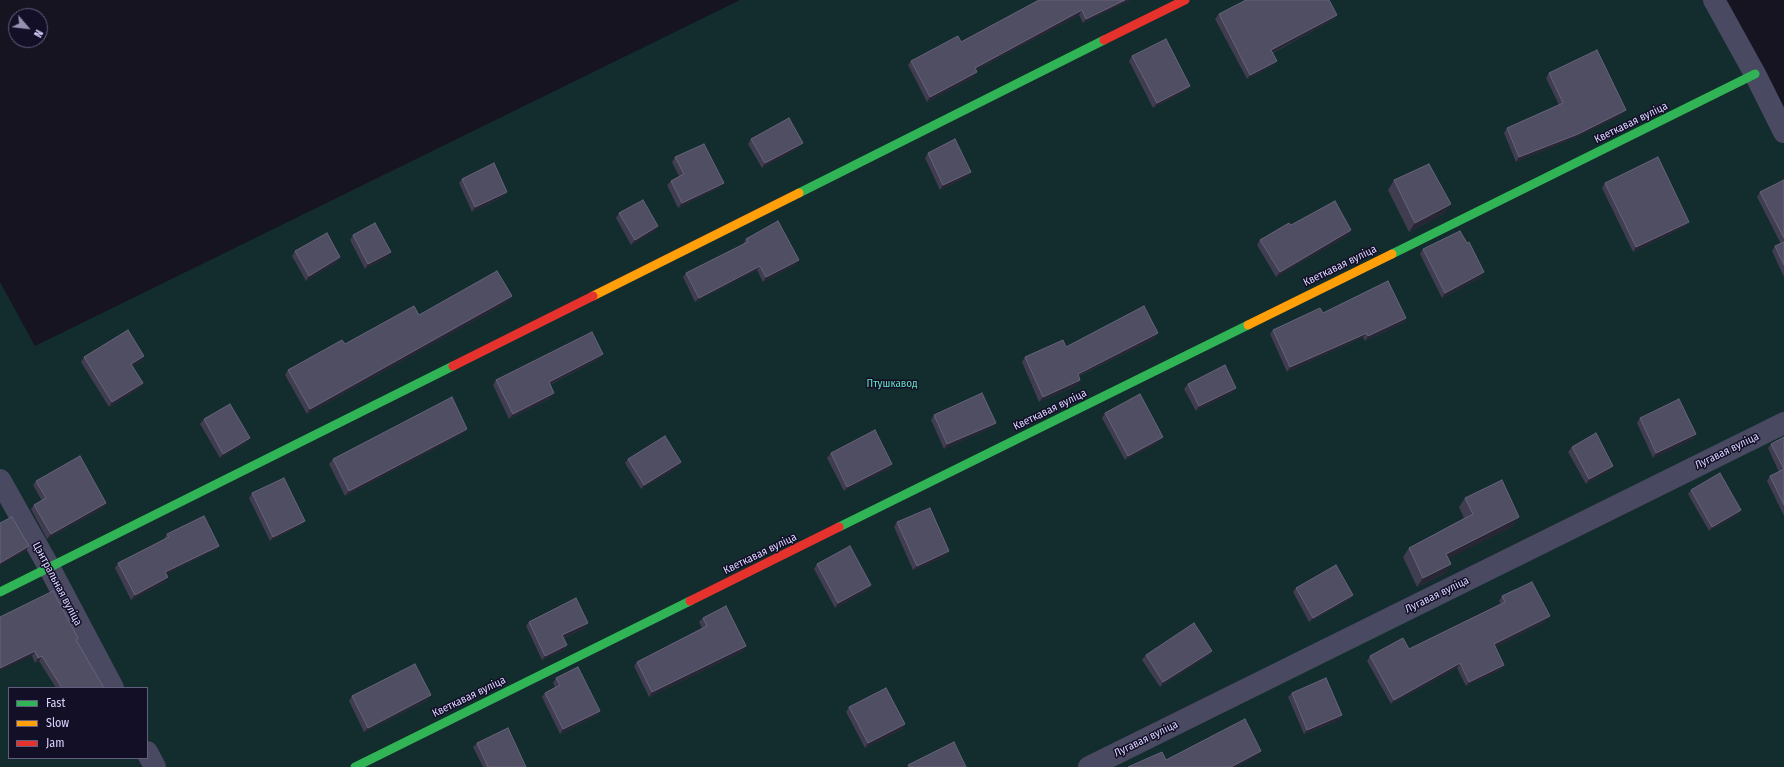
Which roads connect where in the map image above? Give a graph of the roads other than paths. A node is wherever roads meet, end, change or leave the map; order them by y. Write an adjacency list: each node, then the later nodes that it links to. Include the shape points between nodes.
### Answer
1 (1185, 0): 7 (street)
2 (1714, 0): 3 (street)
3 (1755, 74): 4 (street); 12 (street, Кветкавая вуліца)
4 (1784, 132)
5 (1784, 423): 13 (street, Лугавая вуліца)
6 (0, 480): 7 (street, Цэнтральная вуліца)
7 (49, 567): 8 (street); 9 (street, Цэнтральная вуліца)
8 (0, 592)
9 (112, 687)
10 (148, 754): 11 (street)
11 (155, 767)
12 (355, 767)
13 (1089, 767)

